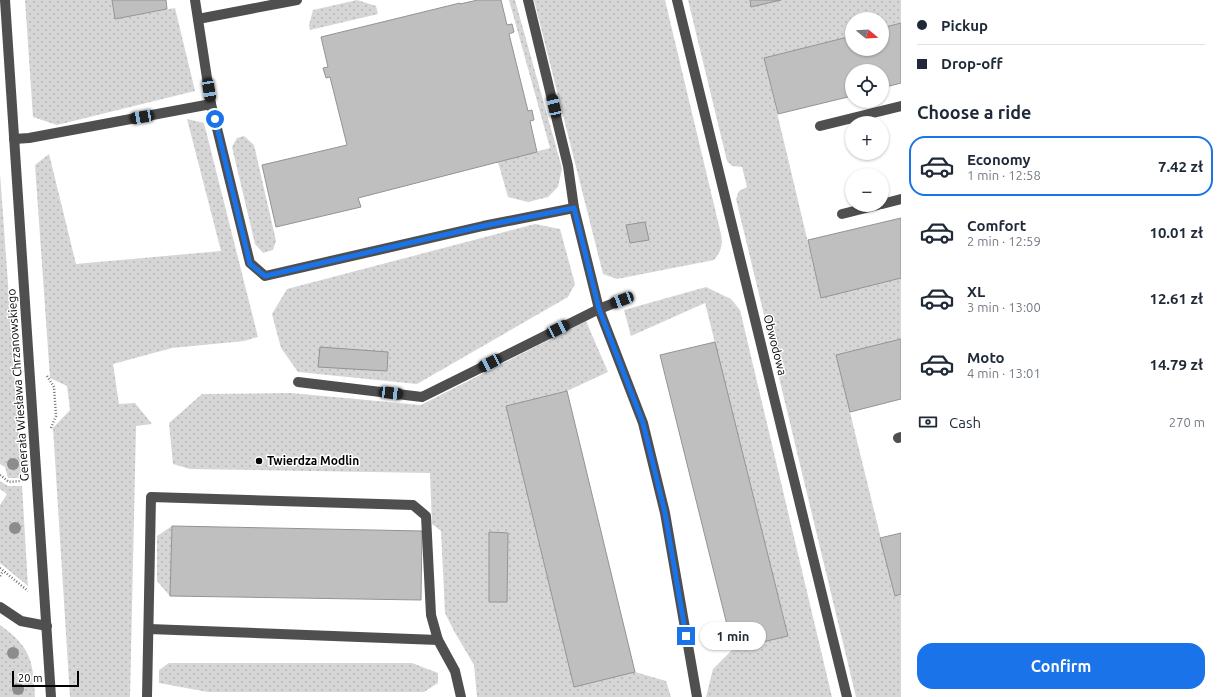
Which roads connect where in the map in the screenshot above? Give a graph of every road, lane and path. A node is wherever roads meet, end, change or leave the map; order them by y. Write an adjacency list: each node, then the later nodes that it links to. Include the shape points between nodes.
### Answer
1 (5, 0): 6 (street, Generała Wiesława Chrzanowskiego)
2 (195, 0): 7 (street)
3 (297, 0): 7 (street)
4 (528, 0): 14 (street, via 568,166)
5 (677, 0): 34 (street, Obwodowa)
6 (3, 19): 11 (street, Generała Wiesława Chrzanowskiego)
7 (198, 19): 8 (street)
8 (211, 104): 11 (street); 14 (street, via 250,264 265,276)
9 (901, 106): 10 (street)
10 (820, 126)
11 (14, 139): 27 (street, Generała Wiesława Chrzanowskiego)
12 (901, 199): 13 (street)
13 (889, 202)
14 (574, 208): 18 (street)
15 (850, 212): 16 (street)
16 (842, 214)
17 (622, 300): 18 (street)
18 (599, 309): 19 (street, via 422,397); 33 (street, via 643,423 665,513)
19 (298, 382)
20 (0, 475): 21 (path, via 9,482)
21 (22, 481)
22 (0, 568): 23 (path)
23 (3, 571): 24 (path); 25 (path)
24 (0, 576)
25 (28, 591)
26 (0, 607): 27 (street, via 21,621)
27 (47, 626): 30 (street, Generała Wiesława Chrzanowskiego)
28 (149, 629): 29 (street); 29 (street, via 151,497 413,505 426,516 432,615); 31 (street)
29 (438, 640): 32 (street, via 455,671)
30 (51, 697)
31 (147, 697)
32 (461, 697)
33 (697, 697)
34 (847, 697)

